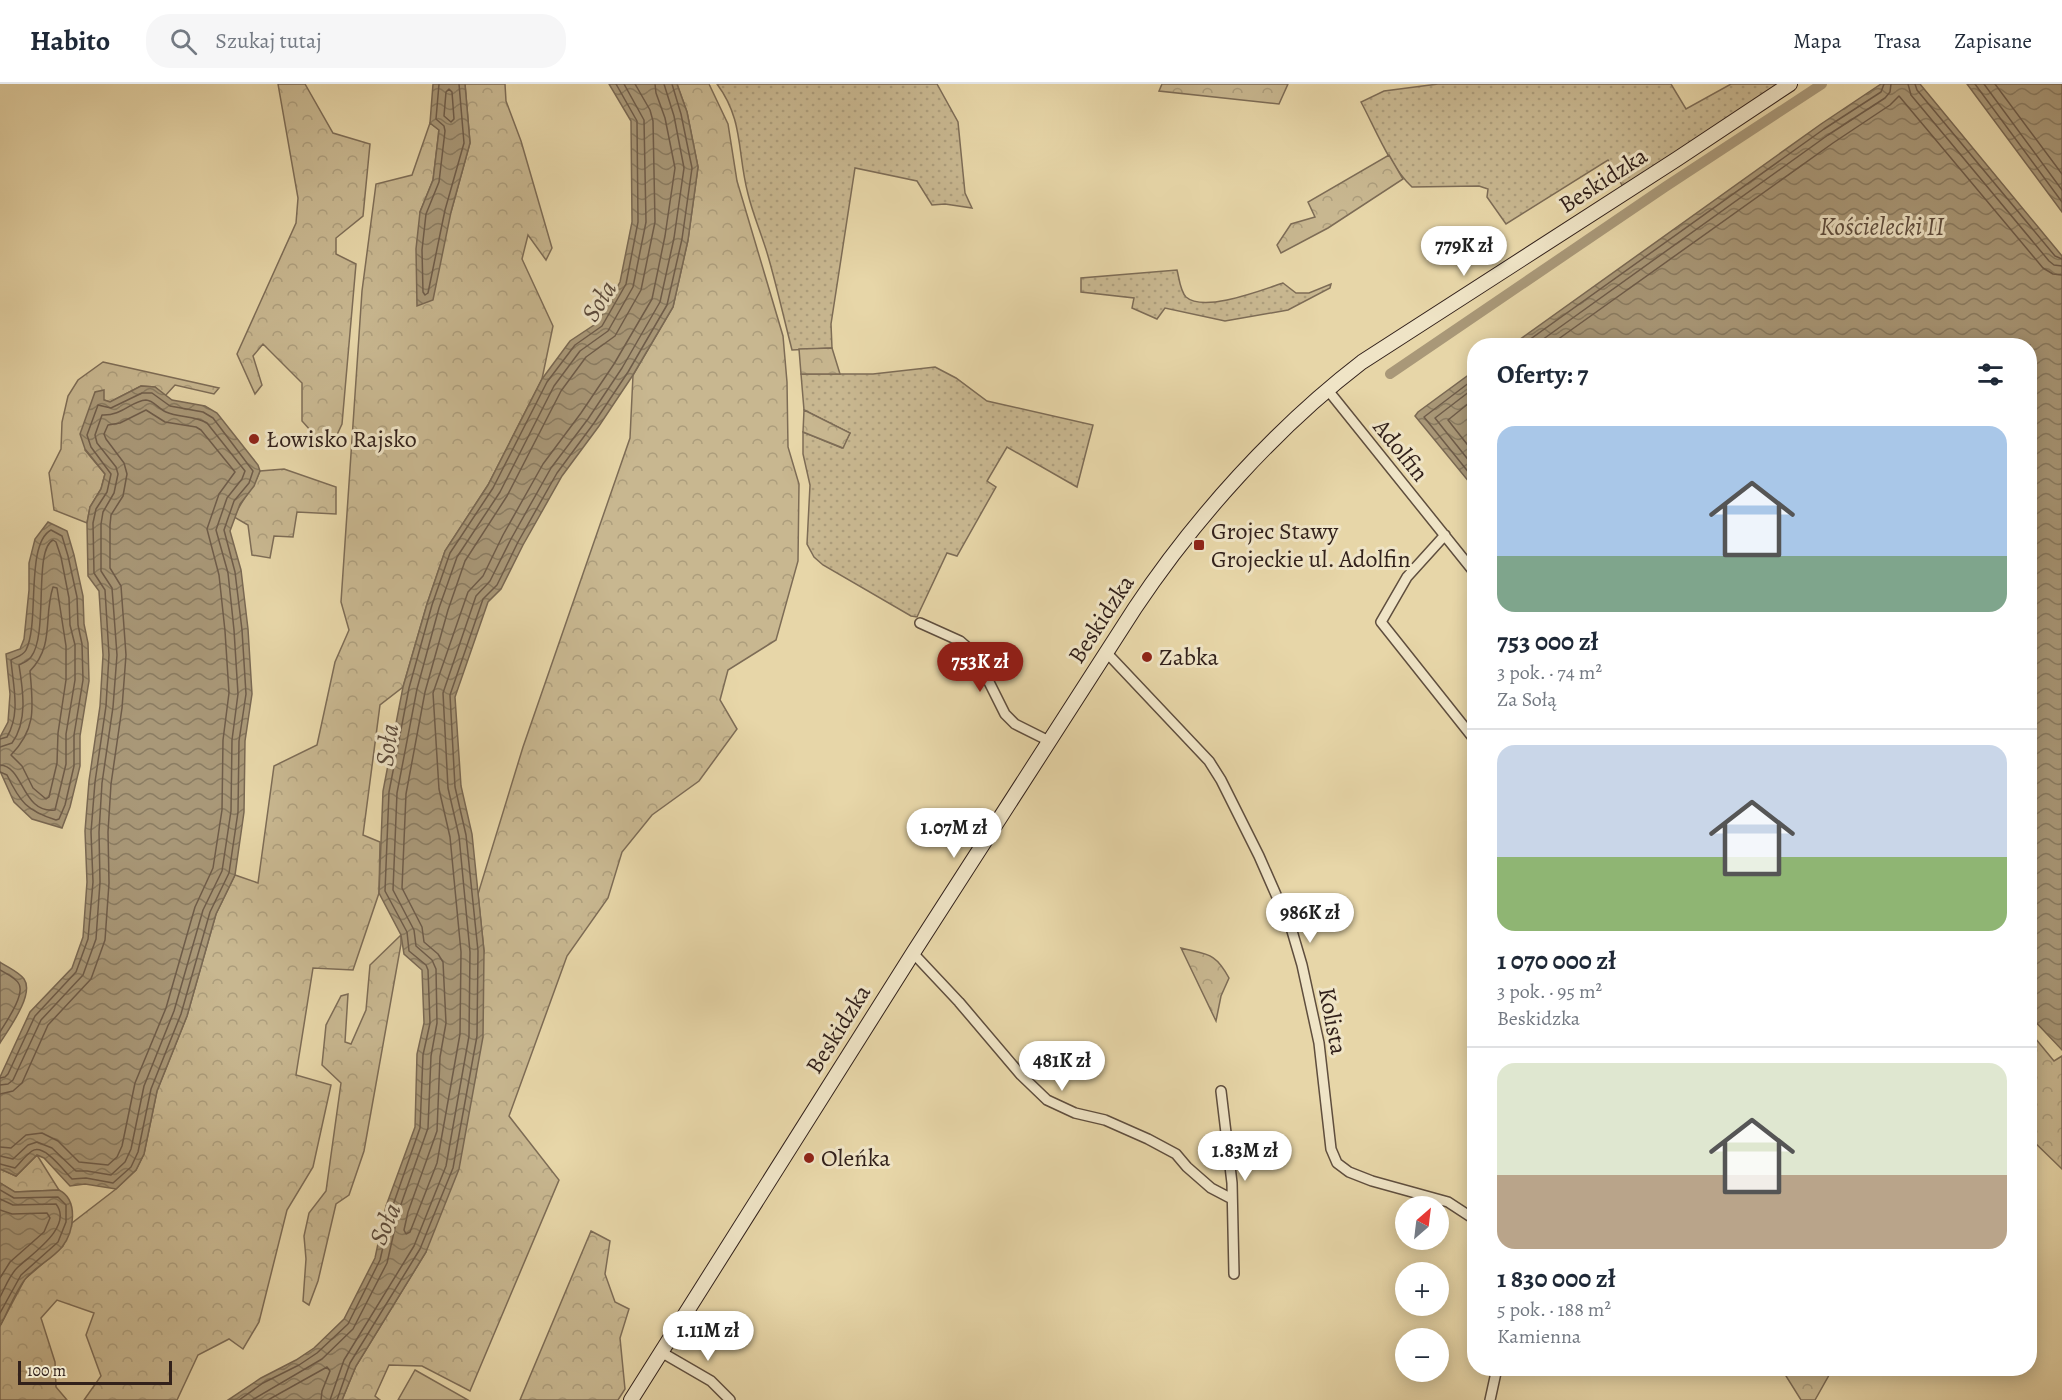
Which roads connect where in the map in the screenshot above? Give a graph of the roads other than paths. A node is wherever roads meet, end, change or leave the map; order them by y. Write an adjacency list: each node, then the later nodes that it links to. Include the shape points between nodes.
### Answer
1 (1790, 84): 2 (main road, Beskidzka, via 1388,344)
2 (1327, 389): 3 (street, Adolfin); 6 (main road, Beskidzka, via 1259,456 1186,539)
3 (1445, 535): 4 (street, Adolfin); 7 (street, via 1407,577 1381,622)
4 (1467, 563)
5 (920, 622): 8 (street, via 960,641 975,654 1005,714)
6 (1106, 652): 8 (main road, Beskidzka); 12 (street, Kolista, via 1209,761 1276,894 1302,965 1319,1042 1331,1149 1337,1163 1361,1178 1448,1202)
7 (1467, 730)
8 (1049, 741): 9 (main road, Beskidzka)
9 (913, 953): 11 (street, via 1047,1100 1148,1138 1176,1154 1211,1188); 14 (main road, Beskidzka)
10 (1221, 1092): 11 (street)
11 (1232, 1199): 13 (street)
12 (1467, 1214)
13 (1234, 1274)
14 (661, 1352): 16 (main road, Beskidzka); 17 (street, via 704,1376)
15 (1495, 1376): 18 (street)
16 (631, 1400)
17 (730, 1400)
18 (1490, 1400)

